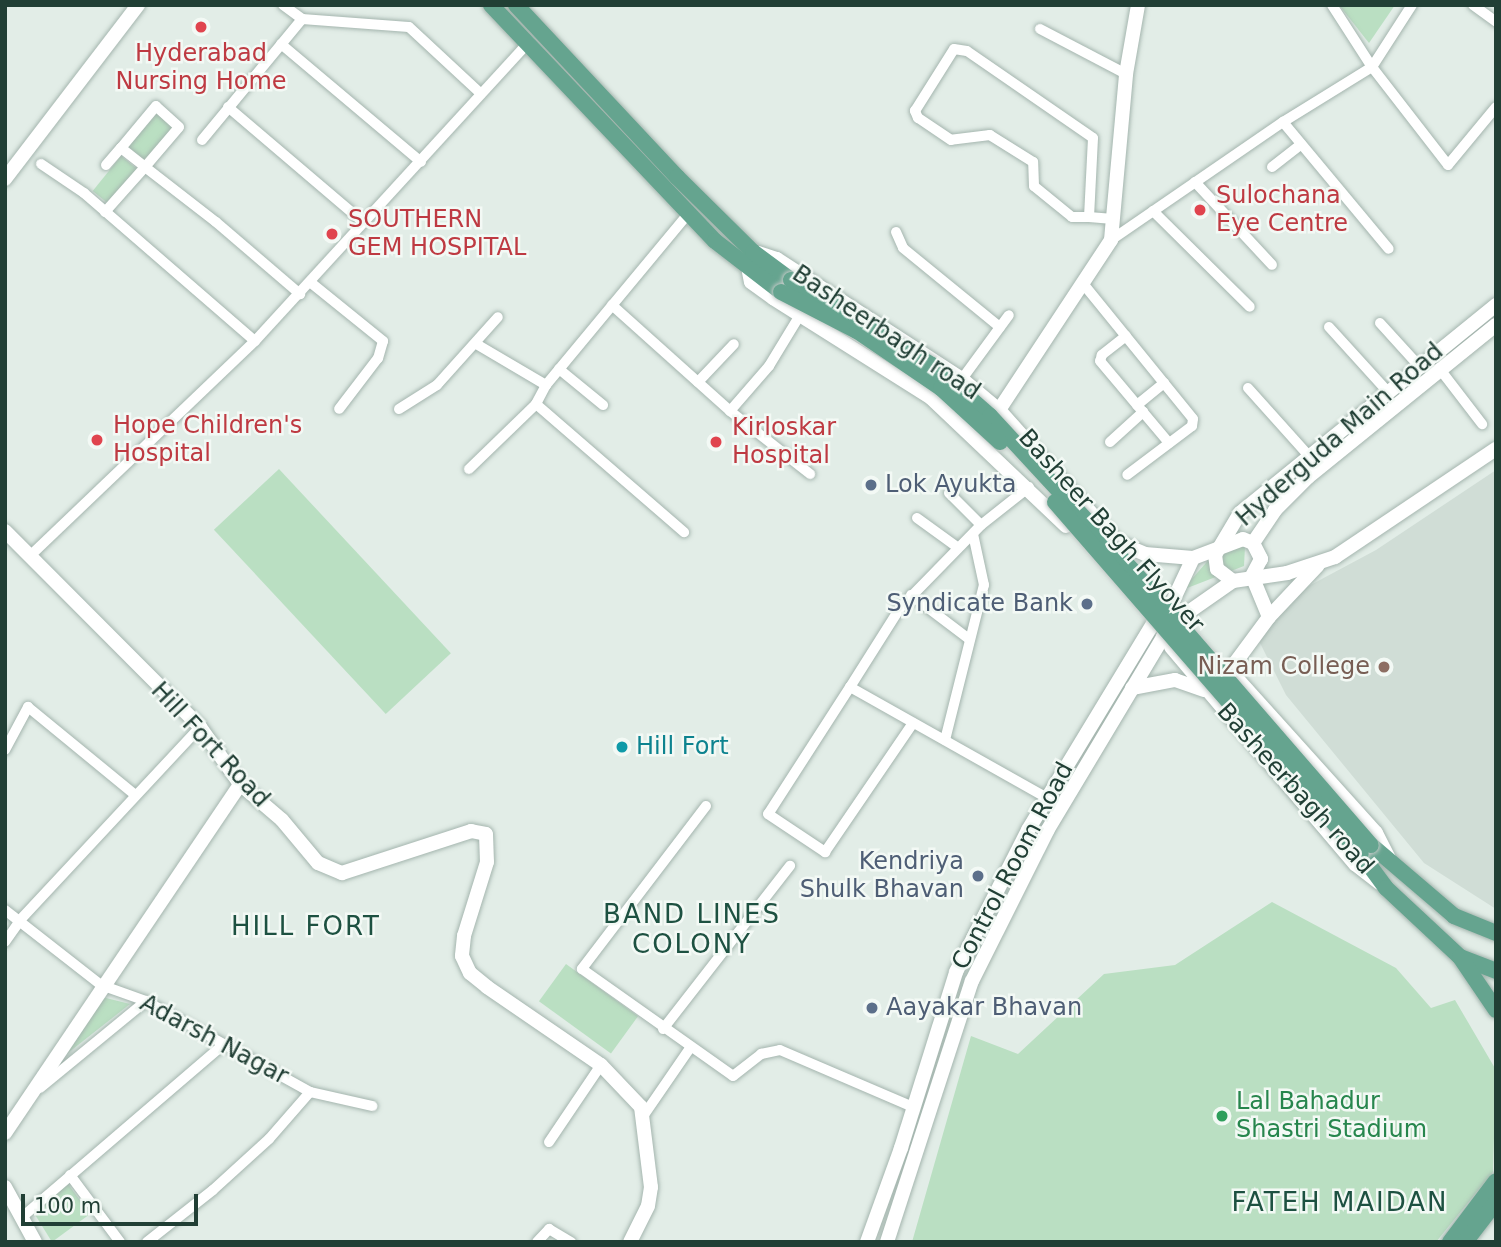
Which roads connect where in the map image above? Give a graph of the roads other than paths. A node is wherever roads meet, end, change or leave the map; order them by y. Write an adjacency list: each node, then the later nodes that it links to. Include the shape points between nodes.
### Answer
1 (138, 5): 28 (main road)
2 (283, 5): 9 (street)
3 (491, 5): 12 (main road)
4 (516, 5): 39 (main road)
5 (1138, 5): 15 (main road)
6 (1332, 5): 14 (street)
7 (1412, 5): 14 (street)
8 (1473, 5): 10 (street)
9 (302, 19): 13 (street); 16 (street, via 409,27)
10 (1496, 22)
11 (1041, 29): 15 (street)
12 (529, 42): 16 (street); 32 (main road)
13 (281, 44): 17 (street); 23 (street)
14 (1372, 67): 18 (street, via 1448,165); 19 (street)
15 (1126, 74): 34 (main road)
16 (481, 94): 23 (street)
17 (228, 107): 20 (street); 35 (street)
18 (1496, 107)
19 (1283, 122): 21 (street); 29 (street)
20 (202, 140)
21 (1301, 144): 27 (street); 38 (street)
22 (121, 148): 25 (street); 26 (street); 26 (street, via 156,106 179,127)
23 (421, 162): 35 (street)
24 (41, 164): 31 (street)
25 (106, 165)
26 (145, 167): 31 (street); 43 (street)
27 (1272, 167)
28 (5, 179)
29 (1195, 182): 30 (street); 40 (street)
30 (1153, 211): 37 (street); 46 (street)
31 (105, 212): 55 (street)
32 (689, 213): 39 (main road); 45 (street)
33 (1089, 217): 33 (street, via 1072,217 1034,186 1033,162 990,135 951,140 918,118 915,111 954,49 967,51 1093,138); 34 (street)
34 (1113, 219): 37 (main road)
35 (362, 221): 41 (street)
36 (896, 232): 52 (street, via 904,248)
37 (1111, 240): 42 (main road)
38 (1389, 250)
39 (751, 259): 47 (main road, Basheerbagh road, via 751,282); 61 (main road, Basheerbagh road, via 777,259); 117 (main road, Basheer Bagh Flyover, bridge, via 941,388 988,429)
40 (1272, 265)
41 (310, 282): 43 (street); 69 (street, via 383,341 378,358)
42 (1085, 286): 54 (street); 73 (main road)
43 (300, 294): 55 (street)
44 (1496, 305): 58 (main road, Hyderguda Main Road)
45 (612, 306): 60 (street); 62 (street)
46 (1250, 307)
47 (800, 315): 72 (street, via 769,366); 82 (main road, Basheerbagh road, via 922,390)
48 (1009, 315): 52 (street)
49 (498, 317): 57 (street)
50 (1380, 323): 58 (street)
51 (1496, 325): 59 (main road, Hyderguda Main Road)
52 (1000, 327): 61 (street)
53 (1329, 327): 66 (street)
54 (1126, 336): 63 (street); 71 (street, via 1100,361)
55 (255, 341): 93 (street)
56 (734, 344): 62 (street)
57 (478, 345): 64 (street); 70 (street, via 438,386)
58 (1419, 366): 66 (main road, Hyderguda Main Road)
59 (1439, 368): 74 (street); 90 (main road, Hyderguda Main Road, via 1275,510)
60 (559, 369): 64 (street); 68 (street)
61 (961, 379): 73 (main road, Basheerbagh road)
62 (698, 382): 72 (street)
63 (1164, 383): 71 (street); 76 (street, via 1194,423)
64 (546, 385): 67 (street)
65 (1248, 388): 78 (street)
66 (1388, 393): 78 (main road, Hyderguda Main Road)
67 (536, 404): 79 (street); 87 (street)
68 (603, 405)
69 (339, 409)
70 (399, 409)
71 (1140, 409): 75 (street); 76 (street)
72 (730, 411): 80 (street)
73 (999, 411): 89 (main road, Basheerbagh road)
74 (1482, 424)
75 (1110, 442)
76 (1169, 443): 81 (street)
77 (1496, 449): 95 (main road, via 1404,515)
78 (1311, 457): 91 (main road, Hyderguda Main Road, via 1240,513)
79 (470, 468)
80 (810, 474)
81 (1127, 475)
82 (1029, 487): 85 (street); 102 (main road, Basheerbagh road)
83 (948, 493): 85 (street)
84 (917, 518): 92 (street)
85 (981, 525): 88 (street)
86 (5, 531): 93 (main road, Hill Fort Road)
87 (684, 532)
88 (973, 534): 92 (street); 104 (street, via 984,584)
89 (1117, 542): 94 (main road, via 1146,554); 99 (main road, Basheerbagh road)
90 (1253, 543): 91 (main road, via 1238,538); 96 (main road, via 1261,559)
91 (1220, 544): 94 (main road, Hyderguda Main Road); 97 (main road, via 1217,569)
92 (957, 547): 98 (street)
93 (30, 556): 110 (main road, Hill Fort Road)
94 (1193, 558): 99 (main road)
95 (1318, 564): 96 (main road); 100 (main road)
96 (1252, 576): 97 (main road); 100 (main road)
97 (1233, 581): 101 (main road, Control Room Road)
98 (911, 595): 104 (street); 106 (street)
99 (1171, 605): 101 (main road, Basheerbagh road); 102 (main road, Control Room Road)
100 (1269, 617): 105 (main road)
101 (1181, 618): 103 (main road, Control Room Road); 105 (main road, Basheerbagh road)
102 (1153, 624): 103 (main road, Basheerbagh road); 115 (main road, Control Room Road)
103 (1163, 637): 107 (main road, Control Room Road); 108 (main road, Basheerbagh road)
104 (969, 639): 111 (street)
105 (1230, 672): 108 (main road); 119 (main road, Basheerbagh road, via 1376,833)
106 (850, 687): 109 (street); 109 (street, via 768,814 825,852)
107 (1132, 688): 108 (main road, via 1175,680); 129 (main road, Control Room Road, via 1047,831)
108 (1208, 692): 120 (main road, Basheerbagh road, via 1356,864)
109 (913, 723): 111 (street)
110 (200, 727): 113 (main road, Hill Fort Road); 114 (street)
111 (945, 740): 115 (street)
112 (5, 750): 114 (street, via 28,707)
113 (240, 784): 127 (main road); 135 (main road, Hill Fort Road, via 282,820 318,863 342,873 471,831 486,834 489,846 480,894 464,936 462,956 470,973)
114 (135, 795): 122 (street)
115 (1047, 798): 128 (main road, Control Room Road, via 975,930)
116 (706, 806): 132 (street, via 582,966)
117 (1366, 850): 119 (main road, Basheer Bagh Flyover); 120 (main road, Basheer Bagh Flyover)
118 (790, 866): 132 (street)
119 (1395, 869): 123 (main road, Basheer Bagh Flyover, via 1454,916)
120 (1386, 888): 125 (main road, Basheer Bagh Flyover)
121 (5, 910): 122 (street, Adarsh Nagar)
122 (21, 919): 124 (street); 127 (street, Adarsh Nagar)
123 (1496, 933)
124 (5, 942)
125 (1460, 957): 126 (main road); 131 (main road)
126 (1496, 971)
127 (101, 985): 130 (street, Adarsh Nagar); 137 (main road)
128 (950, 989): 129 (main road); 139 (main road, Control Room Road)
129 (967, 995): 155 (main road, Control Room Road)
130 (146, 1001): 133 (street, Adarsh Nagar); 137 (street)
131 (1496, 1010)
132 (663, 1029): 134 (street)
133 (223, 1045): 136 (street, Adarsh Nagar); 143 (street)
134 (691, 1048): 139 (street, via 733,1076 761,1054 780,1050); 140 (street)
135 (601, 1065): 140 (main road, Hill Fort Road, via 634,1097); 142 (street)
136 (310, 1091): 138 (street); 150 (street, Adarsh Nagar, via 269,1139)
137 (29, 1097): 141 (main road)
138 (372, 1106)
139 (913, 1107): 154 (main road, Control Room Road)
140 (644, 1115): 153 (main road, via 651,1186 648,1206)
141 (5, 1133)
142 (549, 1142)
143 (71, 1175): 147 (street); 149 (street)
144 (1496, 1181): 156 (main road)
145 (5, 1187): 147 (main road)
146 (1496, 1202): 157 (main road)
147 (21, 1218): 148 (main road)
148 (35, 1242)
149 (120, 1242)
150 (147, 1242)
151 (537, 1242): 152 (street, via 549,1229)
152 (571, 1242)
153 (630, 1242)
154 (867, 1242)
155 (887, 1242)
156 (1450, 1242)
157 (1465, 1242)

